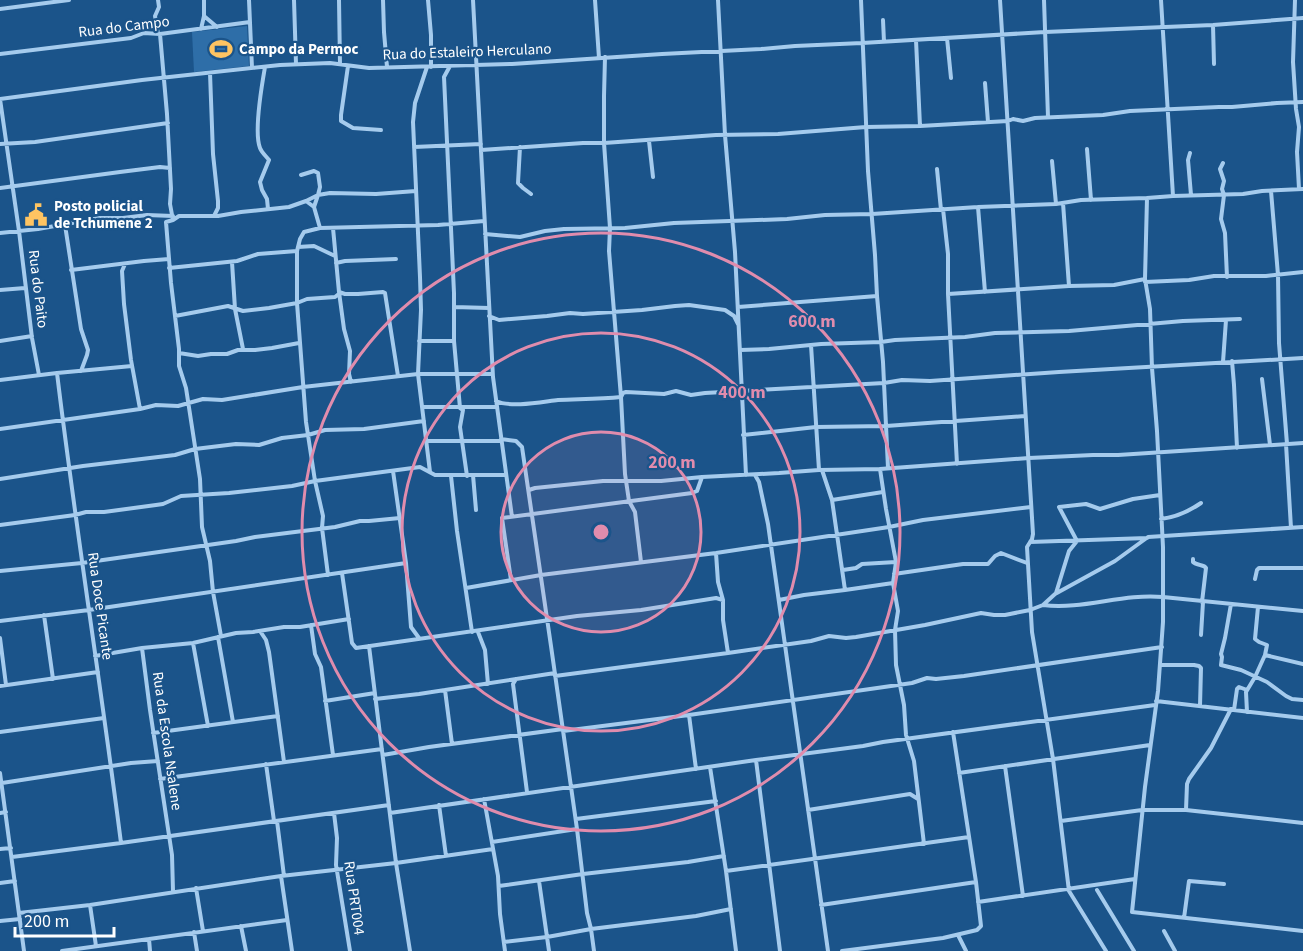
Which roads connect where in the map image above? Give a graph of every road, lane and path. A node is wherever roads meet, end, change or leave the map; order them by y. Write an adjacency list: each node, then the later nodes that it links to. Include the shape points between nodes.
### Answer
1 (23, 0): 18 (street)
2 (69, 0): 18 (street)
3 (158, 0): 30 (street, via 155,16)
4 (204, 0): 20 (street)
5 (249, 0): 24 (street)
6 (294, 0): 40 (street)
7 (339, 0): 41 (street)
8 (383, 0): 48 (street)
9 (428, 0): 49 (street)
10 (473, 0): 43 (street)
11 (595, 0): 39 (street)
12 (718, 0): 36 (street)
13 (861, 0): 35 (street)
14 (1000, 0): 31 (street)
15 (1044, 0): 29 (street)
16 (1161, 0): 27 (street)
17 (1295, 0): 22 (street)
18 (24, 6): 19 (street)
19 (0, 9)
20 (204, 16): 26 (street); 28 (street)
21 (1303, 18): 22 (street, Rua do Estaleiro Herculano)
22 (1295, 19): 25 (street, Rua do Estaleiro Herculano); 57 (street)
23 (883, 20): 34 (street)
24 (250, 22): 26 (street, Rua do Campo); 50 (street)
25 (1213, 25): 27 (street, Rua do Estaleiro Herculano); 42 (street)
26 (217, 27): 28 (street, Rua do Campo)
27 (1163, 27): 29 (street, Rua do Estaleiro Herculano); 59 (street)
28 (201, 29): 30 (street, Rua do Campo)
29 (1045, 32): 31 (street, Rua do Estaleiro Herculano); 60 (street)
30 (159, 34): 37 (street, Rua do Campo); 53 (street)
31 (1001, 34): 32 (street, Rua do Estaleiro Herculano); 61 (street)
32 (947, 38): 33 (street, Rua do Estaleiro Herculano); 54 (street)
33 (916, 40): 34 (street, Rua do Estaleiro Herculano); 64 (street)
34 (884, 42): 35 (street, Rua do Estaleiro Herculano)
35 (862, 43): 36 (street, Rua do Estaleiro Herculano); 65 (street)
36 (722, 52): 38 (street, Rua do Estaleiro Herculano); 67 (street)
37 (0, 54)
38 (605, 57): 39 (street, Rua do Estaleiro Herculano); 69 (street)
39 (599, 58): 43 (street, Rua do Estaleiro Herculano)
40 (296, 64): 41 (street, Rua do Estaleiro Herculano); 47 (street, Rua do Estaleiro Herculano)
41 (340, 64): 44 (street, Rua do Estaleiro Herculano)
42 (1214, 64)
43 (477, 65): 46 (street, Rua do Estaleiro Herculano); 72 (street)
44 (348, 66): 48 (street, Rua do Estaleiro Herculano); 66 (street, via 341,121 353,128)
45 (438, 66): 46 (street, Rua do Estaleiro Herculano); 49 (street, Rua do Estaleiro Herculano); 52 (street)
46 (450, 66): 52 (street)
47 (265, 67): 50 (street, Rua do Estaleiro Herculano); 103 (street, via 258,131 260,149 269,160 260,182)
48 (387, 67): 49 (street, Rua do Estaleiro Herculano)
49 (429, 67): 74 (street, via 413,113)
50 (252, 68): 51 (street, Rua do Estaleiro Herculano)
51 (210, 73): 53 (street, Rua do Estaleiro Herculano); 107 (street, via 218,201)
52 (444, 77): 73 (street)
53 (163, 78): 56 (street, Rua do Estaleiro Herculano); 63 (street)
54 (951, 78)
55 (985, 83): 62 (street)
56 (0, 99): 71 (street, Rua do Paito)
57 (1296, 102): 58 (street); 59 (street); 87 (street)
58 (1303, 102)
59 (1168, 110): 60 (street); 94 (street)
60 (1048, 117): 61 (street)
61 (1008, 121): 62 (street); 100 (street)
62 (988, 122): 64 (street)
63 (168, 123): 71 (street); 81 (street)
64 (920, 126): 65 (street)
65 (866, 127): 67 (street); 105 (street)
66 (381, 130)
67 (725, 135): 68 (street); 109 (street)
68 (650, 141): 69 (street); 84 (street)
69 (604, 143): 75 (street); 115 (street)
70 (0, 144): 71 (street)
71 (7, 144): 85 (street, Rua do Paito)
72 (481, 144): 73 (street); 77 (street)
73 (447, 145): 74 (street); 110 (street)
74 (414, 147): 88 (street)
75 (520, 147): 77 (street); 90 (street, via 518,183)
76 (1087, 149): 96 (street)
77 (481, 150): 108 (street)
78 (1190, 153): 92 (street)
79 (1052, 161): 99 (street)
80 (1223, 163): 93 (street, via 1220,169)
81 (170, 168): 85 (street); 106 (street)
82 (937, 169): 104 (street)
83 (301, 174): 91 (street, via 318,172)
84 (653, 177)
85 (13, 186): 86 (street); 116 (street, Rua do Paito)
86 (0, 188)
87 (1301, 189): 89 (street)
88 (416, 191): 91 (street); 112 (street)
89 (1271, 191): 93 (street); 131 (street)
90 (531, 194)
91 (318, 195): 97 (street); 101 (street)
92 (1191, 195): 93 (street); 94 (street)
93 (1224, 195): 132 (street, via 1221,221)
94 (1173, 196): 95 (street)
95 (1147, 198): 96 (street); 133 (street)
96 (1091, 200): 98 (street)
97 (306, 201): 101 (street); 103 (street)
98 (1063, 203): 99 (street); 134 (street)
99 (1056, 204): 100 (street)
100 (1013, 205): 102 (street); 137 (street)
101 (314, 207): 113 (street)
102 (978, 207): 104 (street); 138 (street)
103 (268, 209): 107 (street)
104 (942, 209): 105 (street); 139 (street)
105 (872, 214): 109 (street); 141 (street)
106 (173, 216): 107 (street); 111 (street, via 105,217); 121 (street, via 165,222)
107 (214, 216)
108 (485, 220): 110 (street); 118 (street)
109 (732, 221): 115 (street); 142 (street)
110 (451, 224): 112 (street); 144 (street)
111 (65, 225): 116 (street); 128 (street)
112 (417, 225): 114 (street); 163 (street)
113 (320, 228): 114 (street); 119 (street, via 304,232)
114 (333, 228): 120 (street)
115 (610, 228): 118 (street, via 554,230 520,237); 149 (street)
116 (19, 231): 117 (street); 135 (street, Rua do Paito)
117 (0, 233)
118 (485, 234): 146 (street)
119 (298, 249): 120 (street, via 314,246); 123 (street); 143 (street)
120 (335, 256): 124 (street)
121 (169, 259): 126 (street); 127 (street)
122 (396, 259): 124 (street)
123 (232, 262): 127 (street); 147 (street)
124 (336, 263): 140 (street)
125 (118, 264): 126 (street); 128 (street); 129 (street)
126 (124, 264): 129 (street)
127 (169, 268): 150 (street)
128 (71, 270): 179 (street, via 88,350)
129 (122, 272): 177 (street)
130 (1303, 272): 131 (street)
131 (1278, 275): 132 (street); 173 (street)
132 (1227, 277): 133 (street)
133 (1146, 283): 134 (street); 157 (street)
134 (1069, 285): 137 (street)
135 (25, 288): 136 (street); 160 (street, Rua do Paito)
136 (0, 290)
137 (1017, 290): 138 (street); 158 (street)
138 (985, 292): 139 (street)
139 (948, 294): 161 (street)
140 (340, 295): 143 (street); 187 (street, via 385,294); 191 (street)
141 (876, 296): 145 (street); 166 (street)
142 (737, 300): 145 (street); 148 (street)
143 (297, 303): 147 (street); 167 (street)
144 (454, 307): 146 (street); 164 (street)
145 (738, 307): 156 (street)
146 (489, 308): 151 (street)
147 (235, 309): 150 (street, via 228,306); 169 (street)
148 (725, 310): 149 (street, via 689,305); 156 (street)
149 (614, 311): 153 (street); 196 (street)
150 (174, 316): 171 (street)
151 (489, 316): 153 (street); 155 (street)
152 (1240, 319): 154 (street)
153 (499, 320): 155 (street)
154 (1226, 320): 157 (street); 175 (street)
155 (490, 325): 182 (street)
156 (739, 325): 170 (street)
157 (1151, 325): 159 (street); 178 (street)
158 (1020, 332): 159 (street); 161 (street); 165 (street)
159 (1032, 332): 165 (street)
160 (32, 336): 162 (street); 183 (street, Rua do Paito)
161 (950, 338): 166 (street); 188 (street)
162 (0, 341)
163 (419, 341): 164 (street); 176 (street)
164 (454, 341): 185 (street)
165 (1021, 341): 186 (street)
166 (880, 342): 168 (street); 192 (street)
167 (299, 343): 169 (street); 193 (street)
168 (811, 345): 170 (street); 194 (street)
169 (243, 349): 171 (street, via 198,356)
170 (740, 350): 195 (street)
171 (179, 353): 198 (street)
172 (1303, 358): 173 (street)
173 (1281, 359): 174 (street); 217 (street)
174 (1232, 361): 175 (street); 219 (street)
175 (1223, 362): 178 (street)
176 (418, 365): 181 (street); 184 (street)
177 (132, 366): 179 (street); 203 (street)
178 (1152, 368): 186 (street); 221 (street)
179 (81, 371): 180 (street)
180 (57, 373): 183 (street); 205 (street, Rua Doce Picante)
181 (418, 374): 184 (street); 185 (street); 200 (street)
182 (492, 374): 185 (street); 197 (street)
183 (39, 375): 190 (street)
184 (409, 375): 187 (street)
185 (457, 375): 201 (street)
186 (1023, 375): 188 (street); 204 (street)
187 (398, 376): 191 (street)
188 (952, 379): 192 (street); 207 (street)
189 (1262, 379): 218 (street)
190 (0, 380)
191 (351, 382): 193 (street)
192 (884, 383): 194 (street); 208 (street)
193 (303, 387): 198 (street); 211 (street)
194 (813, 388): 195 (street); 209 (street)
195 (742, 392): 196 (street, via 626,392); 212 (street)
196 (621, 397): 199 (street); 240 (street)
197 (496, 401): 199 (street); 202 (street)
198 (189, 404): 203 (street); 220 (street)
199 (503, 404): 202 (street)
200 (422, 407): 201 (street); 206 (street)
201 (460, 408): 202 (street); 215 (street)
202 (497, 408): 213 (street)
203 (140, 409): 205 (street)
204 (1025, 416): 207 (street); 222 (street)
205 (63, 420): 210 (street); 224 (street, Rua Doce Picante)
206 (424, 421): 211 (street); 214 (street)
207 (954, 422): 208 (street); 223 (street)
208 (886, 426): 209 (street); 225 (street)
209 (816, 428): 212 (street); 227 (street)
210 (0, 429)
211 (308, 435): 220 (street, via 259,445); 239 (street)
212 (744, 435): 233 (street)
213 (502, 440): 215 (street); 232 (street); 242 (street, via 521,445)
214 (427, 441): 215 (street); 229 (street)
215 (462, 441): 236 (street)
216 (1303, 443): 217 (street)
217 (1287, 444): 218 (street); 264 (street)
218 (1270, 445): 219 (street)
219 (1237, 448): 221 (street)
220 (195, 449): 224 (street, via 175,456); 247 (street)
221 (1158, 453): 222 (street); 246 (street)
222 (1029, 458): 223 (street); 252 (street)
223 (957, 464): 225 (street)
224 (70, 468): 238 (street); 256 (street, Rua Doce Picante)
225 (888, 468): 226 (street)
226 (880, 469): 227 (street); 245 (street)
227 (820, 470): 230 (street); 249 (street)
228 (393, 471): 229 (street, via 420,467); 239 (street); 258 (street)
229 (430, 472): 235 (street)
230 (766, 474): 234 (street); 241 (street)
231 (473, 475): 232 (street); 236 (street); 253 (street)
232 (506, 475): 257 (street)
233 (746, 475): 234 (street); 237 (street)
234 (755, 475): 241 (street)
235 (451, 476): 236 (street); 289 (street)
236 (467, 476)
237 (702, 477): 240 (street); 248 (street, via 695,492)
238 (0, 478)
239 (315, 481): 247 (street); 263 (street)
240 (626, 482): 243 (street); 250 (street)
241 (759, 482): 271 (street)
242 (528, 483): 243 (street); 244 (street)
243 (535, 488): 244 (street)
244 (529, 490): 255 (street)
245 (883, 492): 249 (street); 261 (street)
246 (1160, 495): 259 (street); 268 (street, via 1100,509 1086,504 1059,507)
247 (201, 496): 256 (street); 270 (street)
248 (639, 500): 250 (street); 254 (street)
249 (832, 500): 265 (street)
250 (629, 501): 254 (street); 255 (street)
251 (1201, 503): 259 (street, via 1180,515)
252 (1031, 507): 261 (street); 269 (street)
253 (476, 510)
254 (635, 512): 275 (street)
255 (532, 514): 257 (street); 285 (street)
256 (75, 515): 260 (street); 274 (street, Rua Doce Picante)
257 (512, 517): 287 (street, via 502,520)
258 (400, 518): 263 (street); 277 (street)
259 (1161, 519): 267 (street)
260 (0, 525)
261 (889, 527): 265 (street); 276 (street)
262 (1303, 527): 264 (street)
263 (322, 528): 270 (street); 284 (street)
264 (1291, 528): 267 (street)
265 (838, 534): 271 (street); 280 (street)
266 (1148, 537): 267 (street); 268 (street); 293 (street, via 1115,561)
267 (1163, 537): 294 (street)
268 (1077, 540): 269 (street); 293 (street, via 1069,551)
269 (1030, 542): 278 (street)
270 (207, 544): 274 (street); 291 (street)
271 (771, 544): 272 (street); 297 (street)
272 (716, 553): 275 (street); 292 (street)
273 (1194, 559): 298 (street, via 1195,564 1206,568)
274 (81, 562): 281 (street); 302 (street, Rua Doce Picante)
275 (641, 562): 285 (street)
276 (896, 562): 280 (street, via 862,564); 283 (street)
277 (406, 563): 282 (street); 310 (street)
278 (1027, 563): 283 (street, via 1001,553 988,564); 303 (street)
279 (1303, 568): 286 (street, via 1259,568)
280 (843, 570): 290 (street)
281 (0, 571)
282 (342, 573): 284 (street); 306 (street)
283 (894, 574): 288 (street)
284 (328, 575): 291 (street)
285 (541, 575): 287 (street); 308 (street)
286 (1255, 579)
287 (511, 580): 289 (street)
288 (893, 583): 290 (street); 312 (street, via 898,611)
289 (466, 588): 314 (street)
290 (846, 590): 297 (street)
291 (213, 592): 302 (street); 318 (street)
292 (721, 594): 295 (street); 296 (street)
293 (1055, 594): 300 (street)
294 (1163, 597): 298 (street); 300 (street); 325 (street)
295 (716, 598): 296 (street); 308 (street)
296 (723, 600): 327 (street)
297 (778, 600): 323 (street)
298 (1202, 602): 299 (street); 317 (street)
299 (1231, 604): 301 (street); 335 (street, via 1221,665)
300 (1042, 605): 303 (street)
301 (1258, 606): 304 (street); 328 (street, via 1255,639 1267,645)
302 (89, 610): 305 (street); 329 (street, Rua Doce Picante)
303 (1030, 610): 312 (street, via 1005,615 981,613); 331 (street)
304 (1303, 611)
305 (44, 615): 307 (street); 336 (street)
306 (349, 619): 309 (street); 324 (street, via 353,646)
307 (0, 621)
308 (548, 621): 315 (street); 334 (street)
309 (311, 625): 311 (street); 348 (street)
310 (411, 627): 320 (street); 321 (street)
311 (265, 629): 313 (street); 316 (street)
312 (895, 630): 323 (street); 341 (street)
313 (259, 631): 316 (street); 318 (street)
314 (472, 632): 315 (street); 320 (street)
315 (478, 632): 339 (street, via 485,651)
316 (264, 635): 357 (street)
317 (1201, 635)
318 (219, 637): 322 (street); 362 (street)
319 (0, 638): 342 (street)
320 (419, 638): 321 (street)
321 (408, 640): 324 (street)
322 (193, 643): 326 (street); 363 (street)
323 (785, 644): 327 (street); 347 (street)
324 (369, 646): 346 (street)
325 (1162, 647): 331 (street); 332 (street)
326 (142, 648): 329 (street); 368 (street, Rua da Escola Nsalene)
327 (728, 653): 334 (street)
328 (1265, 655): 330 (street); 335 (street)
329 (95, 656): 333 (street, Rua Doce Picante)
330 (1303, 664)
331 (1037, 665): 341 (street); 361 (street)
332 (1160, 665): 350 (street); 352 (street, via 1201,668)
333 (98, 672): 336 (street); 358 (street, Rua Doce Picante)
334 (555, 675): 337 (street); 360 (street)
335 (1256, 677): 345 (street); 349 (street, via 1292,699)
336 (52, 679): 342 (street)
337 (516, 679): 338 (street); 340 (street)
338 (508, 681): 339 (street); 340 (street)
339 (488, 684): 344 (street)
340 (513, 684): 369 (street)
341 (900, 684): 347 (street); 370 (street)
342 (6, 685): 343 (street)
343 (0, 686)
344 (445, 690): 346 (street); 371 (street)
345 (1247, 690): 351 (street); 353 (street, via 1237,689)
346 (375, 696): 348 (street); 373 (street)
347 (793, 699): 356 (street); 374 (street)
348 (325, 700): 375 (street)
349 (1303, 700)
350 (1156, 703): 352 (street); 361 (street); 372 (street)
351 (1246, 704): 354 (street); 355 (street)
352 (1200, 706): 353 (street)
353 (1233, 710): 354 (street); 401 (street, via 1189,779)
354 (1241, 711): 355 (street)
355 (1247, 712): 359 (street)
356 (689, 715): 365 (street); 385 (street)
357 (278, 716): 362 (street); 380 (street)
358 (104, 718): 366 (street); 382 (street, Rua Doce Picante)
359 (1303, 718)
360 (561, 719): 364 (street); 365 (street)
361 (1046, 720): 367 (street); 377 (street)
362 (233, 722): 363 (street)
363 (208, 726): 368 (street)
364 (553, 730): 365 (street); 369 (street)
365 (563, 730): 391 (street)
366 (0, 732)
367 (953, 732): 370 (street); 386 (street)
368 (153, 733): 379 (street, Rua da Escola Nsalene)
369 (521, 735): 371 (street); 392 (street)
370 (907, 739): 374 (street); 390 (street)
371 (452, 744): 376 (street)
372 (1150, 746): 377 (street); 400 (street)
373 (382, 749): 375 (street); 376 (street)
374 (801, 754): 378 (street); 399 (street)
375 (333, 755): 380 (street)
376 (383, 755): 397 (street)
377 (1053, 759): 383 (street); 408 (street)
378 (756, 760): 384 (street); 424 (street)
379 (158, 761): 382 (street); 388 (street, Rua da Escola Nsalene)
380 (284, 762): 381 (street)
381 (266, 765): 388 (street); 407 (street)
382 (111, 766): 389 (street); 414 (street, Rua Doce Picante)
383 (1005, 766): 386 (street); 440 (street)
384 (710, 767): 385 (street); 396 (street)
385 (696, 769): 391 (street)
386 (959, 773): 412 (street)
387 (0, 775): 389 (street)
388 (160, 779): 411 (street, Rua da Escola Nsalene)
389 (2, 783): 402 (street)
390 (916, 785): 393 (street); 395 (street)
391 (571, 786): 392 (street); 406 (street)
392 (527, 792): 394 (street)
393 (910, 794): 395 (street); 399 (street)
394 (484, 799): 398 (street); 413 (street)
395 (918, 799): 415 (street)
396 (716, 801): 406 (street); 420 (street)
397 (389, 805): 404 (street); 405 (street)
398 (439, 806): 405 (street); 419 (street)
399 (808, 810): 422 (street)
400 (1142, 810): 401 (street); 408 (street); 429 (street)
401 (1186, 810): 409 (street)
402 (6, 812): 403 (street); 416 (street)
403 (0, 813)
404 (334, 813): 407 (street); 425 (street, Rua PRT004)
405 (390, 813): 423 (street)
406 (576, 819): 410 (street)
407 (275, 821): 411 (street); 428 (street)
408 (1061, 821): 437 (street)
409 (1303, 823)
410 (578, 829): 413 (street); 427 (street)
411 (169, 836): 414 (street); 438 (street, Rua da Escola Nsalene)
412 (969, 837): 415 (street); 432 (street)
413 (492, 842): 418 (street)
414 (121, 843): 421 (street)
415 (924, 844): 422 (street)
416 (11, 848): 417 (street); 421 (street)
417 (0, 849)
418 (493, 849): 419 (street); 435 (street)
419 (446, 856): 423 (street)
420 (724, 856): 426 (street); 427 (street)
421 (12, 857): 430 (street)
422 (815, 860): 424 (street); 443 (street)
423 (396, 863): 425 (street); 467 (street)
424 (770, 866): 426 (street); 472 (street)
425 (337, 870): 428 (street); 466 (street, Rua PRT004)
426 (726, 871): 444 (street)
427 (583, 874): 431 (street); 450 (street)
428 (282, 876): 436 (street); 447 (street)
429 (1135, 879): 437 (street); 446 (street, via 1133,913)
430 (15, 881): 433 (street); 445 (street)
431 (539, 881): 435 (street); 456 (street)
432 (976, 882): 441 (street); 443 (street)
433 (0, 883)
434 (1224, 884): 446 (street, via 1189,881)
435 (498, 886): 458 (street)
436 (196, 888): 438 (street); 451 (street)
437 (1069, 888): 440 (street); 476 (street)
438 (173, 891): 442 (street)
439 (1097, 891): 477 (street)
440 (1023, 896): 441 (street)
441 (978, 902): 455 (street, via 979,928)
442 (90, 905): 445 (street); 459 (street)
443 (821, 905): 473 (street)
444 (731, 909): 450 (street); 471 (street)
445 (20, 916): 448 (street); 460 (street)
446 (1185, 918): 453 (street)
447 (287, 920): 449 (street); 465 (street)
448 (0, 921)
449 (241, 926): 451 (street); 464 (street)
450 (591, 929): 456 (street); 470 (street)
451 (203, 931): 454 (street)
452 (1164, 931): 478 (street)
453 (1303, 931)
454 (194, 932): 457 (street); 463 (street)
455 (958, 935): 474 (street); 475 (street)
456 (547, 937): 458 (street); 469 (street)
457 (149, 939): 459 (street); 462 (street)
458 (504, 942): 468 (street)
459 (100, 948): 461 (street)
460 (24, 951)
461 (62, 951)
462 (150, 951)
463 (197, 951)
464 (246, 951)
465 (292, 951)
466 (350, 951)
467 (410, 951)
468 (505, 951)
469 (549, 951)
470 (594, 951)
471 (736, 951)
472 (780, 951)
473 (828, 951)
474 (842, 951)
475 (966, 951)
476 (1106, 951)
477 (1134, 951)
478 (1175, 951)

